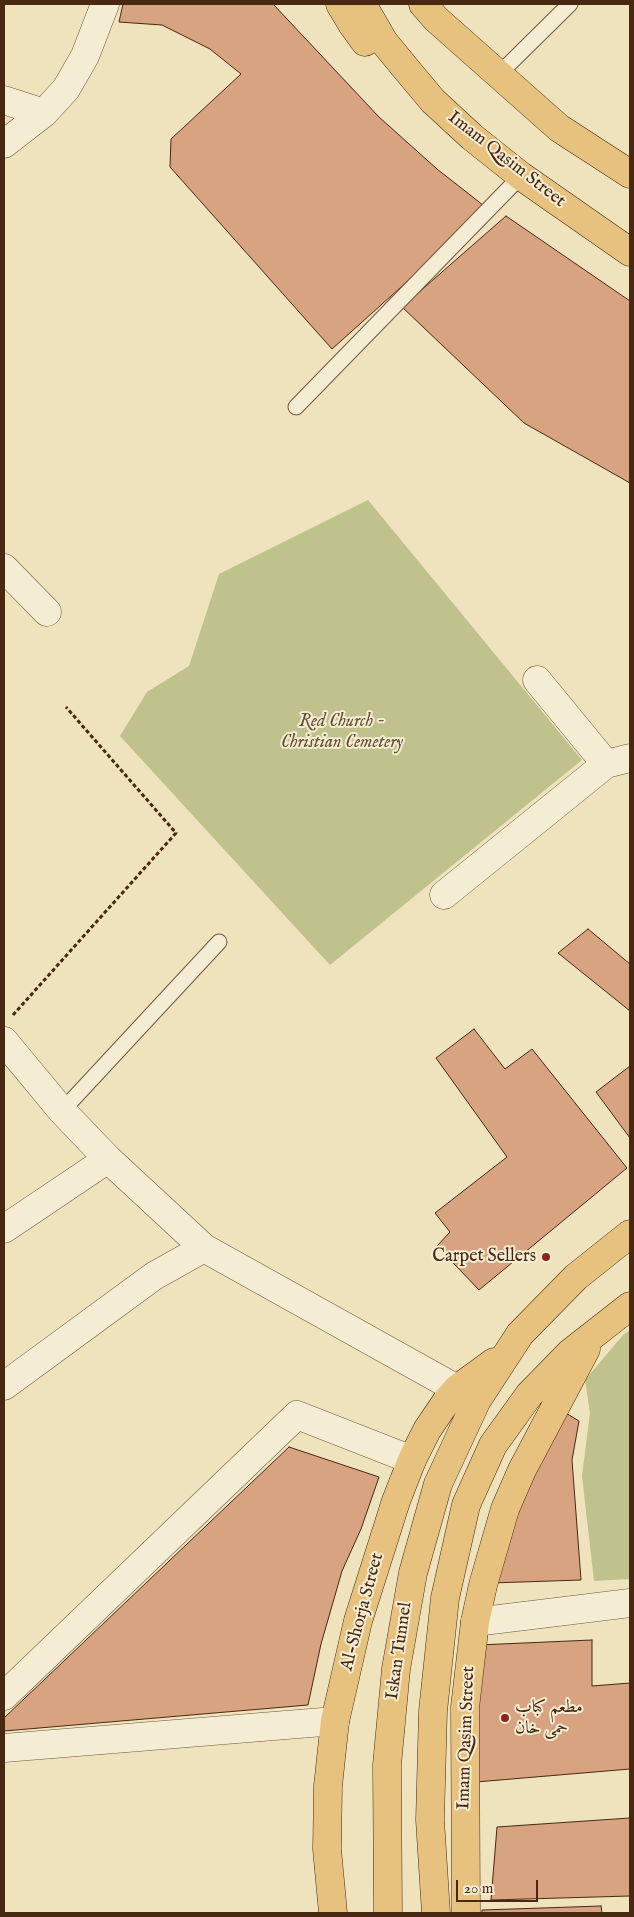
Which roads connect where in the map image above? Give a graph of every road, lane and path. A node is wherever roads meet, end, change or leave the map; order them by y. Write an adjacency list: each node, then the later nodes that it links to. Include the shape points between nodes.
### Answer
1 (105, 4): 9 (street, via 85,56 66,89)
2 (340, 4): 6 (main road, via 366,43)
3 (362, 4): 6 (main road, Imam Qasim Street, via 384,42)
4 (423, 4): 7 (main road)
5 (570, 4): 7 (lane)
6 (406, 70): 12 (main road, Imam Qasim Street, via 472,138)
7 (498, 75): 11 (main road, via 559,128)
8 (4, 100): 9 (street)
9 (44, 113): 10 (street)
10 (4, 144)
11 (630, 174)
12 (521, 176): 13 (main road, Imam Qasim Street); 14 (lane)
13 (630, 252)
14 (296, 407)
15 (4, 568): 16 (street)
16 (47, 612)
17 (537, 680): 19 (street)
18 (66, 707): 22 (path, via 176,834)
19 (618, 761): 20 (street)
20 (444, 895)
21 (219, 942): 23 (lane)
22 (7, 1029): 23 (street)
23 (62, 1111): 24 (street)
24 (108, 1158): 25 (street); 27 (street)
25 (4, 1229)
26 (630, 1234): 31 (main road, Al-Shorja Street, via 576,1278)
27 (204, 1248): 30 (street, via 154,1276); 31 (street)
28 (630, 1306): 29 (main road, Imam Qasim Street)
29 (596, 1332): 34 (main road, Imam Qasim Street, via 522,1470 509,1501 494,1544); 40 (main road, via 549,1373 511,1419 481,1469 466,1505 445,1598 433,1711 430,1820)
30 (4, 1386)
31 (467, 1394): 32 (main road, Al-Shorja Street, via 437,1414); 39 (main road, Iskan Tunnel, via 420,1544 406,1608 387,1765)
32 (412, 1460): 35 (street, via 298,1414); 36 (main road, Al-Shorja Street, via 368,1587)
33 (630, 1603): 34 (street)
34 (475, 1622): 41 (main road, Imam Qasim Street, via 465,1707)
35 (4, 1696)
36 (335, 1721): 37 (street); 38 (main road, Al-Shorja Street, via 326,1819)
37 (4, 1748)
38 (333, 1913)
39 (388, 1913)
40 (436, 1913)
41 (466, 1913)

